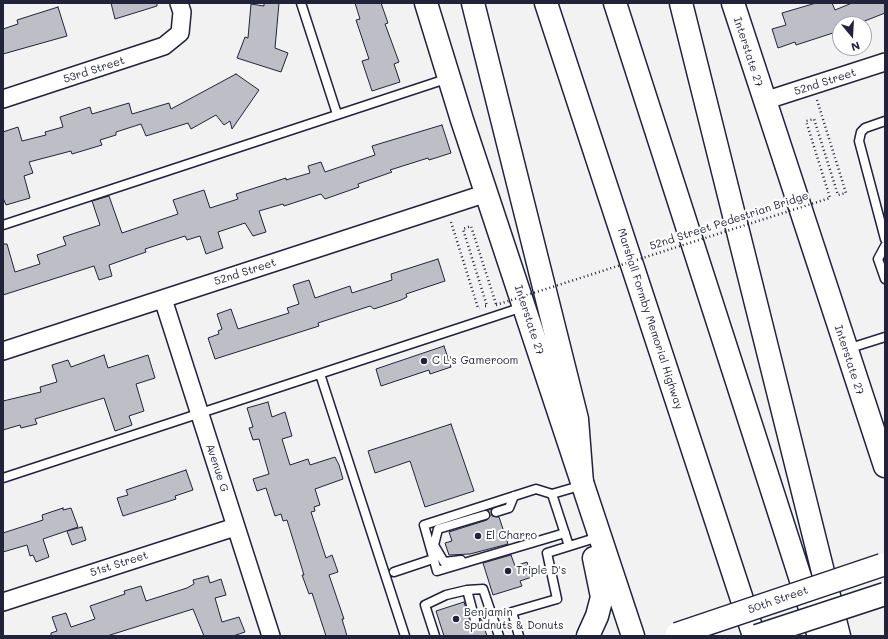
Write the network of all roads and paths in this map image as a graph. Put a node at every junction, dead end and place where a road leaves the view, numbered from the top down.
1 (179, 3) edge
2 (301, 3) edge
3 (426, 3) edge
4 (473, 3) edge
5 (546, 3) edge
6 (615, 3) edge
7 (681, 3) edge
8 (733, 3) edge
9 (885, 62) edge
10 (449, 77) junction
11 (812, 86) junction
12 (3, 99) edge
13 (764, 101) junction
14 (337, 114) junction
15 (885, 122) edge
16 (487, 193) junction
17 (446, 206) junction
18 (3, 225) edge
19 (885, 239) edge
20 (885, 246) edge
21 (885, 279) edge
22 (163, 299) junction
23 (524, 306) junction
24 (885, 337) edge
25 (846, 350) junction
26 (3, 351) edge
27 (320, 374) junction
28 (200, 414) junction
29 (882, 448) edge
30 (3, 478) edge
31 (584, 491) junction
32 (552, 494) junction
33 (514, 496) junction
34 (496, 512) dead end
35 (485, 515) dead end
36 (236, 527) junction
37 (565, 533) junction
38 (592, 539) junction
39 (569, 546) junction
40 (485, 558) junction
41 (433, 559) junction
42 (884, 565) edge
43 (394, 572) dead end
44 (467, 590) junction
45 (885, 594) edge
46 (3, 602) edge
47 (475, 620) dead end
48 (674, 635) edge
49 (271, 636) edge
50 (405, 636) edge
51 (435, 636) edge
52 (499, 636) edge
53 (519, 636) edge
54 (588, 636) edge
55 (633, 636) edge
56 (754, 636) edge
57 (757, 636) edge
58 (819, 636) edge
59 (839, 636) edge

1 - 12 street, 53rd Street
2 - 14 lane
3 - 10 main road, Interstate 27
4 - 31 main road
5 - 56 main road, Marshall Formby Memorial Highway
6 - 58 main road
7 - 59 main road
8 - 13 main road, Interstate 27
9 - 11 street, 52nd Street
10 - 14 lane
10 - 16 main road, Interstate 27
11 - 13 street, 52nd Street
11 - 17 path, 52nd Street Pedestrian Bridge, bridge
13 - 25 main road, Interstate 27
14 - 18 lane
15 - 19 lane
16 - 17 street, 52nd Street
16 - 23 main road, Interstate 27
17 - 22 street, 52nd Street
20 - 21 lane
22 - 26 street, 52nd Street
22 - 28 street, Avenue G
23 - 27 lane
23 - 31 main road, Interstate 27
24 - 25 lane
25 - 29 main road, Interstate 27
27 - 28 lane
27 - 50 lane
28 - 30 lane
28 - 36 street, Avenue G
31 - 32 lane
31 - 38 main road
31 - 55 main road, Interstate 27
32 - 33 lane
32 - 37 lane
33 - 34 lane
33 - 41 lane
35 - 40 lane
36 - 46 street, 51st Street
36 - 49 street, Avenue G
37 - 39 lane
37 - 40 lane
38 - 39 lane
38 - 54 main road
39 - 53 lane
40 - 41 lane
41 - 43 lane
42 - 48 main road, 50th Street, bridge
44 - 47 lane
44 - 51 lane
44 - 52 lane
45 - 57 main road, bridge

